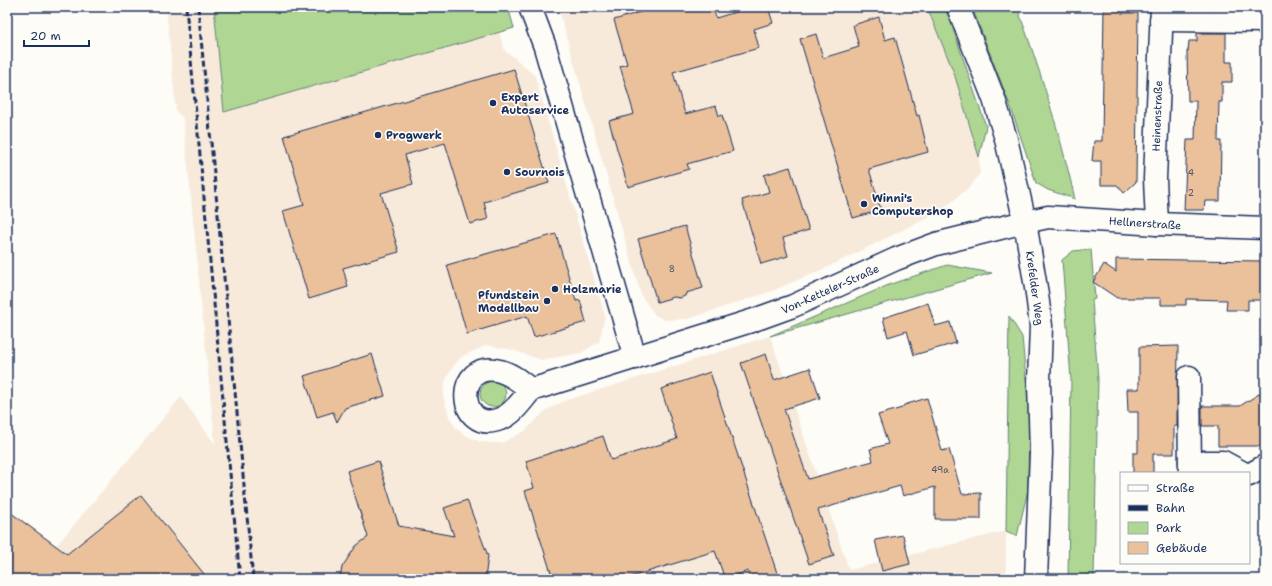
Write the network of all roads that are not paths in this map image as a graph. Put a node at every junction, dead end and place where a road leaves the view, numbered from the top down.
1 (530, 7) edge
2 (958, 7) edge
3 (1162, 13) edge
4 (1265, 21) edge
5 (1025, 222) junction
6 (1157, 224) junction
7 (1265, 228) edge
8 (636, 358) junction
9 (1189, 378) dead end
10 (531, 390) dead end
11 (1265, 466) edge
12 (1190, 468) edge
13 (1241, 472) edge
14 (1250, 474) edge
15 (1036, 579) edge

1 - 8 street
2 - 5 street, Krefelder Weg
3 - 4 street
3 - 6 street, Heinenstraße
5 - 6 street, Hellnerstraße
5 - 8 street, Von-Ketteler-Straße
5 - 15 street, Krefelder Weg
6 - 7 street, Hellnerstraße
8 - 10 street, Von-Ketteler-Straße
9 - 12 street
11 - 14 street
12 - 13 street

